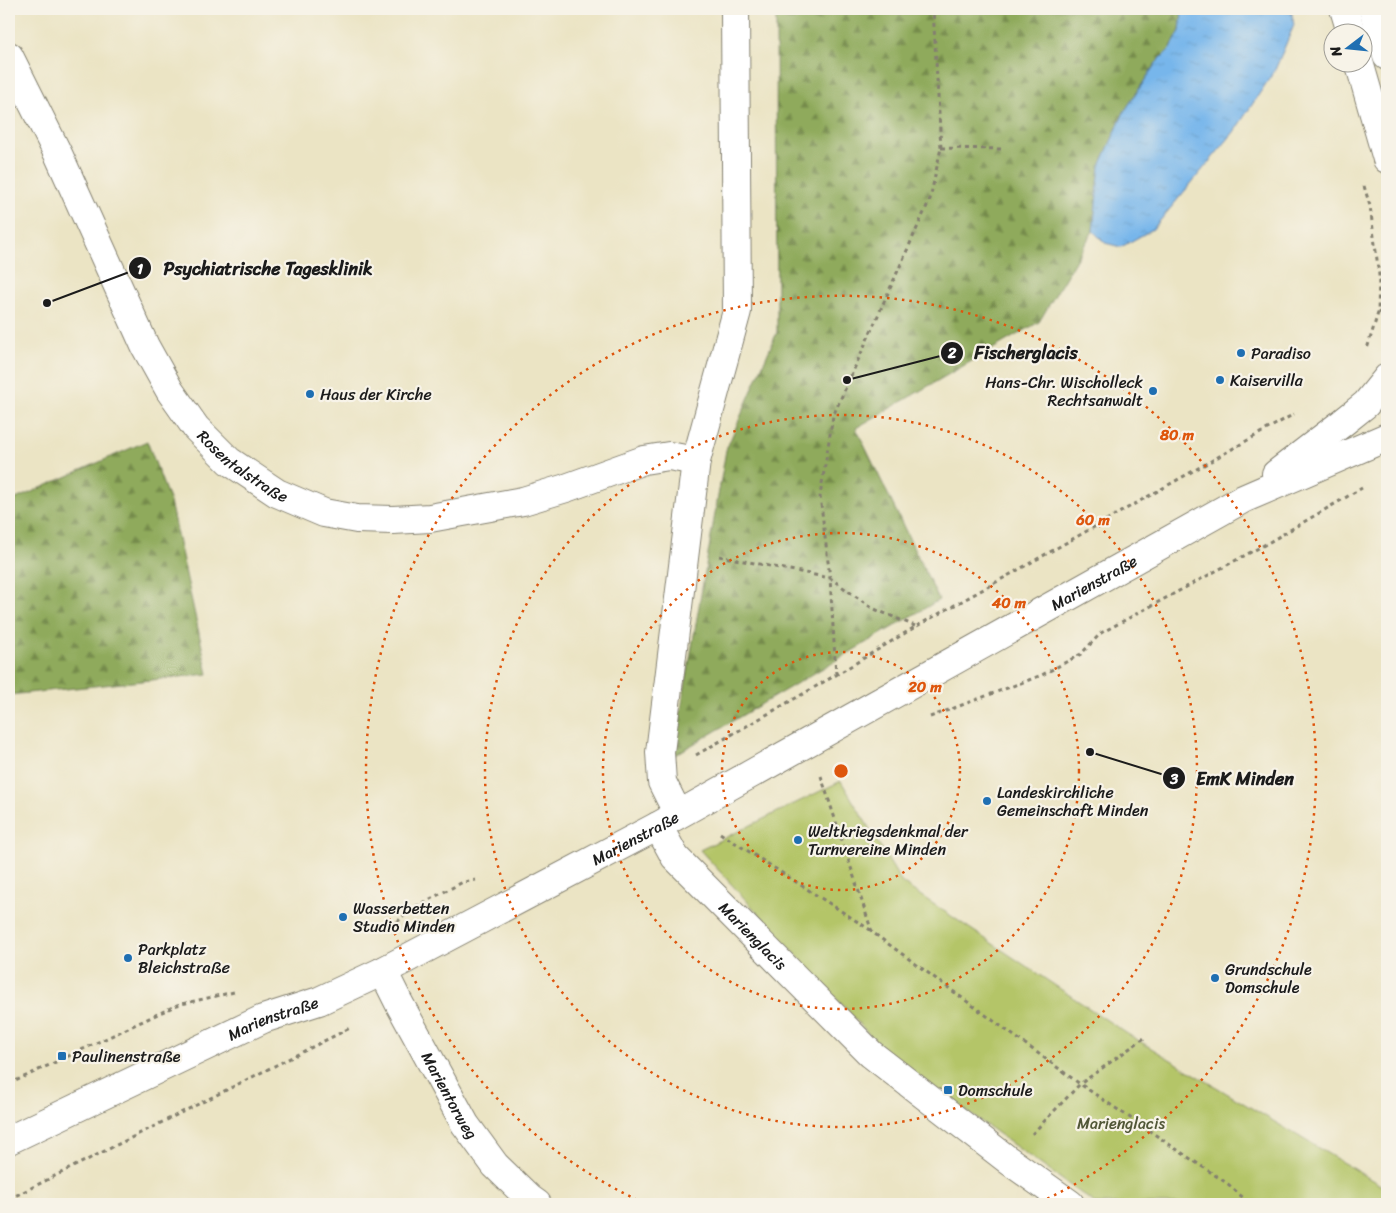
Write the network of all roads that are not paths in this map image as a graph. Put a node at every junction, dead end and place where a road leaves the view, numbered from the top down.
1 (735, 9) edge
2 (1344, 9) edge
3 (1373, 9) edge
4 (1347, 22) edge
5 (9, 56) edge
6 (1387, 56) edge
7 (1362, 72) edge
8 (1387, 159) edge
9 (1387, 378) edge
10 (1387, 437) edge
11 (696, 461) junction
12 (1243, 499) junction
13 (668, 820) junction
14 (383, 971) junction
15 (9, 1140) edge
16 (537, 1204) edge
17 (1070, 1204) edge

1 - 11 street
2 - 4 street
3 - 6 street
5 - 11 street, Rosentalstraße
7 - 8 street
9 - 12 street, Marienstraße
10 - 12 street, Marienstraße
11 - 13 street, Marienglacis
12 - 13 street, Marienstraße
13 - 14 street, Marienstraße
13 - 17 street, Marienglacis
14 - 15 street, Marienstraße
14 - 16 street, Marientorweg

